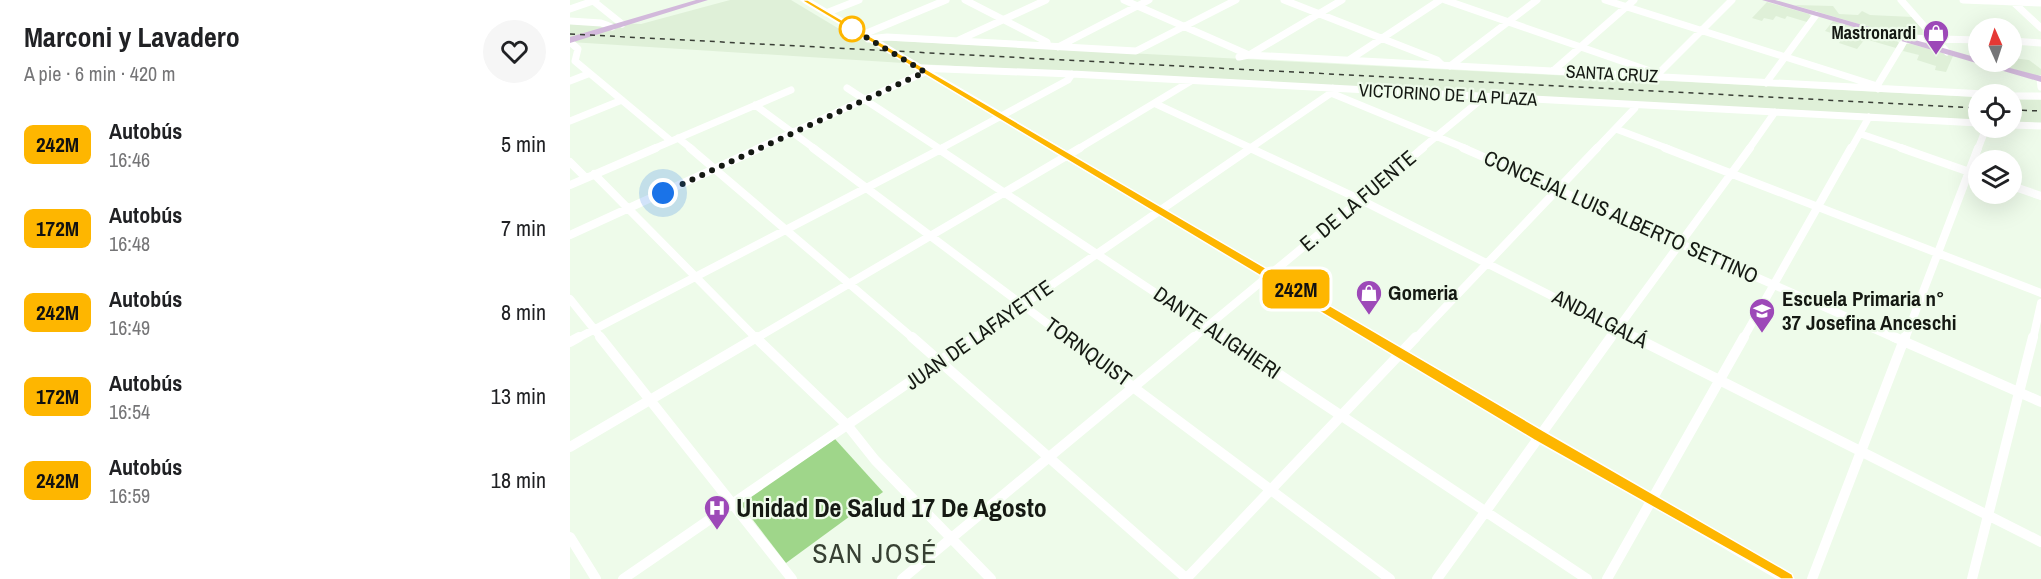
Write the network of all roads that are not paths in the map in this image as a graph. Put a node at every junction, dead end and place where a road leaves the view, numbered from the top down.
1 (594, 0) edge
2 (702, 0) edge
3 (805, 0) edge
4 (858, 0) edge
5 (946, 0) edge
6 (966, 0) edge
7 (1047, 0) edge
8 (1125, 0) edge
9 (1149, 0) edge
10 (1236, 0) edge
11 (1284, 0) edge
12 (1342, 0) edge
13 (1440, 0) edge
14 (1445, 0) edge
15 (1537, 0) edge
16 (1605, 0) edge
17 (1634, 0) edge
18 (1731, 0) edge
19 (1766, 0) edge
20 (1901, 0) edge
21 (1963, 0) edge
22 (2012, 1) edge
23 (2041, 3) edge
24 (1791, 4) edge
25 (1137, 6) junction
26 (1626, 7) junction
27 (570, 9) edge
28 (826, 13) junction
29 (1319, 14) junction
30 (1816, 15) junction
31 (1003, 20) junction
32 (570, 21) edge
33 (1507, 22) junction
34 (622, 24) junction
35 (612, 27) junction
36 (1185, 27) junction
37 (2041, 28) edge
38 (1701, 30) junction
39 (865, 37) junction
40 (1383, 38) junction
41 (1935, 38) junction
42 (1904, 40) junction
43 (1968, 40) edge
44 (570, 41) edge
45 (957, 41) junction
46 (2022, 42) edge
47 (2041, 43) edge
48 (1048, 46) junction
49 (1058, 47) junction
50 (1579, 47) junction
51 (1947, 52) junction
52 (1250, 55) junction
53 (1239, 57) dead end
54 (1785, 57) junction
55 (1968, 58) edge
56 (1349, 60) junction
57 (1442, 65) junction
58 (1450, 66) junction
59 (922, 70) junction
60 (1553, 71) junction
61 (2011, 72) edge
62 (1072, 74) junction
63 (588, 75) junction
64 (1658, 76) junction
65 (570, 81) edge
66 (1191, 81) junction
67 (2041, 82) edge
68 (1766, 83) junction
69 (1878, 87) junction
70 (847, 88) dead end
71 (791, 90) dead end
72 (1332, 91) junction
73 (1968, 93) edge
74 (2022, 96) edge
75 (2041, 96) edge
76 (1480, 97) junction
77 (622, 100) junction
78 (865, 100) junction
79 (1156, 104) junction
80 (755, 105) junction
81 (1634, 105) junction
82 (1775, 112) junction
83 (1002, 116) junction
84 (1869, 117) junction
85 (570, 121) edge
86 (1968, 122) edge
87 (2022, 125) edge
88 (2041, 126) edge
89 (1616, 129) junction
90 (794, 133) junction
91 (1861, 134) junction
92 (1436, 136) junction
93 (675, 139) junction
94 (1251, 148) junction
95 (941, 149) junction
96 (1067, 155) junction
97 (570, 162) edge
98 (716, 169) junction
99 (1968, 171) edge
100 (1731, 174) junction
101 (590, 176) junction
102 (570, 184) edge
103 (1968, 187) edge
104 (867, 188) junction
105 (1557, 189) junction
106 (2022, 189) edge
107 (1005, 192) junction
108 (2041, 196) edge
109 (1359, 199) junction
110 (1818, 208) junction
111 (628, 209) junction
112 (1161, 209) junction
113 (787, 229) junction
114 (570, 235) edge
115 (931, 235) junction
116 (1681, 245) junction
117 (1098, 254) junction
118 (1939, 254) junction
119 (1489, 263) junction
120 (1271, 274) junction
121 (696, 277) junction
122 (849, 284) junction
123 (1775, 286) junction
124 (2041, 293) edge
125 (570, 299) edge
126 (2041, 303) edge
127 (1023, 305) junction
128 (1208, 326) junction
129 (1619, 328) junction
130 (594, 329) junction
131 (756, 338) junction
132 (570, 342) edge
133 (1905, 342) junction
134 (1402, 353) junction
135 (941, 362) junction
136 (1721, 380) junction
137 (1134, 387) junction
138 (2021, 393) junction
139 (650, 400) junction
140 (2041, 402) edge
141 (1343, 416) junction
142 (848, 426) junction
143 (1539, 436) junction
144 (570, 447) edge
145 (1861, 452) junction
146 (1050, 456) junction
147 (1272, 490) junction
148 (1651, 501) junction
149 (732, 504) junction
150 (1485, 513) junction
151 (1989, 516) junction
152 (570, 537) edge
153 (951, 538) junction
154 (2041, 542) edge
155 (596, 579) edge
156 (622, 579) edge
157 (792, 579) edge
158 (902, 579) edge
159 (991, 579) edge
160 (1186, 579) edge
161 (1390, 579) edge
162 (1437, 579) edge
163 (1587, 579) edge
164 (1607, 579) edge
165 (1786, 579) edge
166 (1812, 579) edge
167 (1972, 579) edge

1 - 27 street
1 - 34 street
2 - 34 main road
3 - 28 street
4 - 28 street
5 - 39 street
6 - 31 street
7 - 31 street
8 - 25 street
9 - 25 street
10 - 36 street
11 - 29 street
12 - 29 street
13 - 40 street
14 - 33 street
15 - 33 street
16 - 26 street
17 - 26 street
18 - 38 street
19 - 24 main road
20 - 41 street
21 - 22 street
22 - 23 street
22 - 37 street
24 - 30 main road
25 - 36 street
25 - 49 street
26 - 38 street
26 - 50 street
28 - 39 street
29 - 40 street
29 - 52 street
30 - 42 main road
30 - 54 street
31 - 45 street
31 - 48 street
32 - 35 street
33 - 50 street
33 - 58 street
34 - 35 main road
35 - 44 main road
36 - 49 street
36 - 52 street
38 - 54 street
38 - 64 street
39 - 45 street
39 - 59 street
40 - 56 street
40 - 57 street
41 - 42 street
41 - 43 street
41 - 51 street
42 - 51 main road
42 - 69 street
44 - 63 street
45 - 48 street
46 - 47 street
48 - 49 street
50 - 60 street
50 - 64 street
51 - 55 main road
52 - 53 street, SANTA CRUZ
52 - 56 street, SANTA CRUZ
54 - 68 street
54 - 69 street
56 - 57 street, SANTA CRUZ
57 - 58 street, SANTA CRUZ
58 - 60 street, SANTA CRUZ
59 - 62 street, VICTORINO DE LA PLAZA
59 - 78 street
59 - 83 street
60 - 64 street, SANTA CRUZ
61 - 67 main road
62 - 66 street, VICTORINO DE LA PLAZA
62 - 83 street
63 - 65 street
63 - 77 street
64 - 68 street, SANTA CRUZ
66 - 72 street, VICTORINO DE LA PLAZA
66 - 79 street
68 - 69 street, SANTA CRUZ
69 - 73 street, SANTA CRUZ
70 - 78 street, DANTE ALIGHIERI
71 - 80 street
72 - 76 street, VICTORINO DE LA PLAZA
72 - 92 street, CONCEJAL LUIS ALBERTO SETTINO
72 - 94 street, JUAN DE LAFAYETTE
74 - 75 street
76 - 81 street, VICTORINO DE LA PLAZA
76 - 92 street, E. DE LA FUENTE
77 - 85 street
77 - 93 street
78 - 90 street
78 - 95 street, DANTE ALIGHIERI
79 - 94 street, ANDALGALÁ
79 - 96 street
80 - 90 street, TORNQUIST
80 - 93 street
81 - 82 street, VICTORINO DE LA PLAZA
81 - 89 street
82 - 84 street, VICTORINO DE LA PLAZA
82 - 100 street
83 - 95 street
83 - 96 street
84 - 86 street, VICTORINO DE LA PLAZA
84 - 91 street
87 - 88 street
89 - 100 street
89 - 105 street
90 - 98 street
90 - 104 street, TORNQUIST
91 - 99 street
91 - 110 street
92 - 105 street, CONCEJAL LUIS ALBERTO SETTINO
92 - 109 street, E. DE LA FUENTE
93 - 98 street
93 - 101 street
94 - 109 street, ANDALGALÁ
94 - 112 street, JUAN DE LAFAYETTE
95 - 104 street
95 - 107 street, DANTE ALIGHIERI
96 - 107 street
96 - 112 street
97 - 101 street
98 - 111 street
98 - 113 street
100 - 110 street
100 - 116 street
101 - 102 street
101 - 111 street
103 - 118 street
104 - 113 street
104 - 115 street, TORNQUIST
105 - 116 street, CONCEJAL LUIS ALBERTO SETTINO
105 - 119 street
106 - 108 street
107 - 115 street
107 - 117 street, DANTE ALIGHIERI
109 - 119 street, ANDALGALÁ
109 - 120 street, E. DE LA FUENTE
110 - 118 street
110 - 123 street
111 - 114 street
111 - 121 street
112 - 117 street, JUAN DE LAFAYETTE
112 - 120 street
113 - 121 street
113 - 122 street
115 - 122 street
115 - 127 street, TORNQUIST
116 - 123 street, CONCEJAL LUIS ALBERTO SETTINO
116 - 129 street
117 - 127 street, JUAN DE LAFAYETTE
117 - 128 street, DANTE ALIGHIERI
118 - 124 street
118 - 133 street
119 - 129 street, ANDALGALÁ
119 - 134 street
120 - 128 street, E. DE LA FUENTE
120 - 134 street
121 - 130 street
121 - 131 street
122 - 131 street
122 - 135 street
123 - 133 street, CONCEJAL LUIS ALBERTO SETTINO
123 - 136 street
125 - 130 street
126 - 138 street
127 - 135 street, JUAN DE LAFAYETTE
127 - 137 street, TORNQUIST
128 - 137 street, E. DE LA FUENTE
128 - 141 street, DANTE ALIGHIERI
129 - 136 street, ANDALGALÁ
129 - 143 street
130 - 132 street
130 - 139 street
131 - 139 street
131 - 142 street
133 - 138 street, CONCEJAL LUIS ALBERTO SETTINO
133 - 145 street
134 - 141 street
134 - 143 street
135 - 142 street, JUAN DE LAFAYETTE
135 - 146 street
136 - 145 street, ANDALGALÁ
136 - 148 street
137 - 146 street, E. DE LA FUENTE
137 - 147 street, TORNQUIST
138 - 140 street, CONCEJAL LUIS ALBERTO SETTINO
138 - 151 street
139 - 144 street
139 - 149 street
141 - 147 street
141 - 150 street, DANTE ALIGHIERI
142 - 149 street, JUAN DE LAFAYETTE
142 - 153 street
143 - 148 street
143 - 150 street
145 - 151 street, ANDALGALÁ
145 - 166 street
146 - 153 street, E. DE LA FUENTE
146 - 160 street
147 - 160 street
147 - 161 street, TORNQUIST
148 - 164 street
148 - 165 street
149 - 156 street, JUAN DE LAFAYETTE
149 - 157 street
150 - 162 street
150 - 163 street, DANTE ALIGHIERI
151 - 154 street, ANDALGALÁ
151 - 167 street
152 - 155 street
153 - 158 street, E. DE LA FUENTE
153 - 159 street

